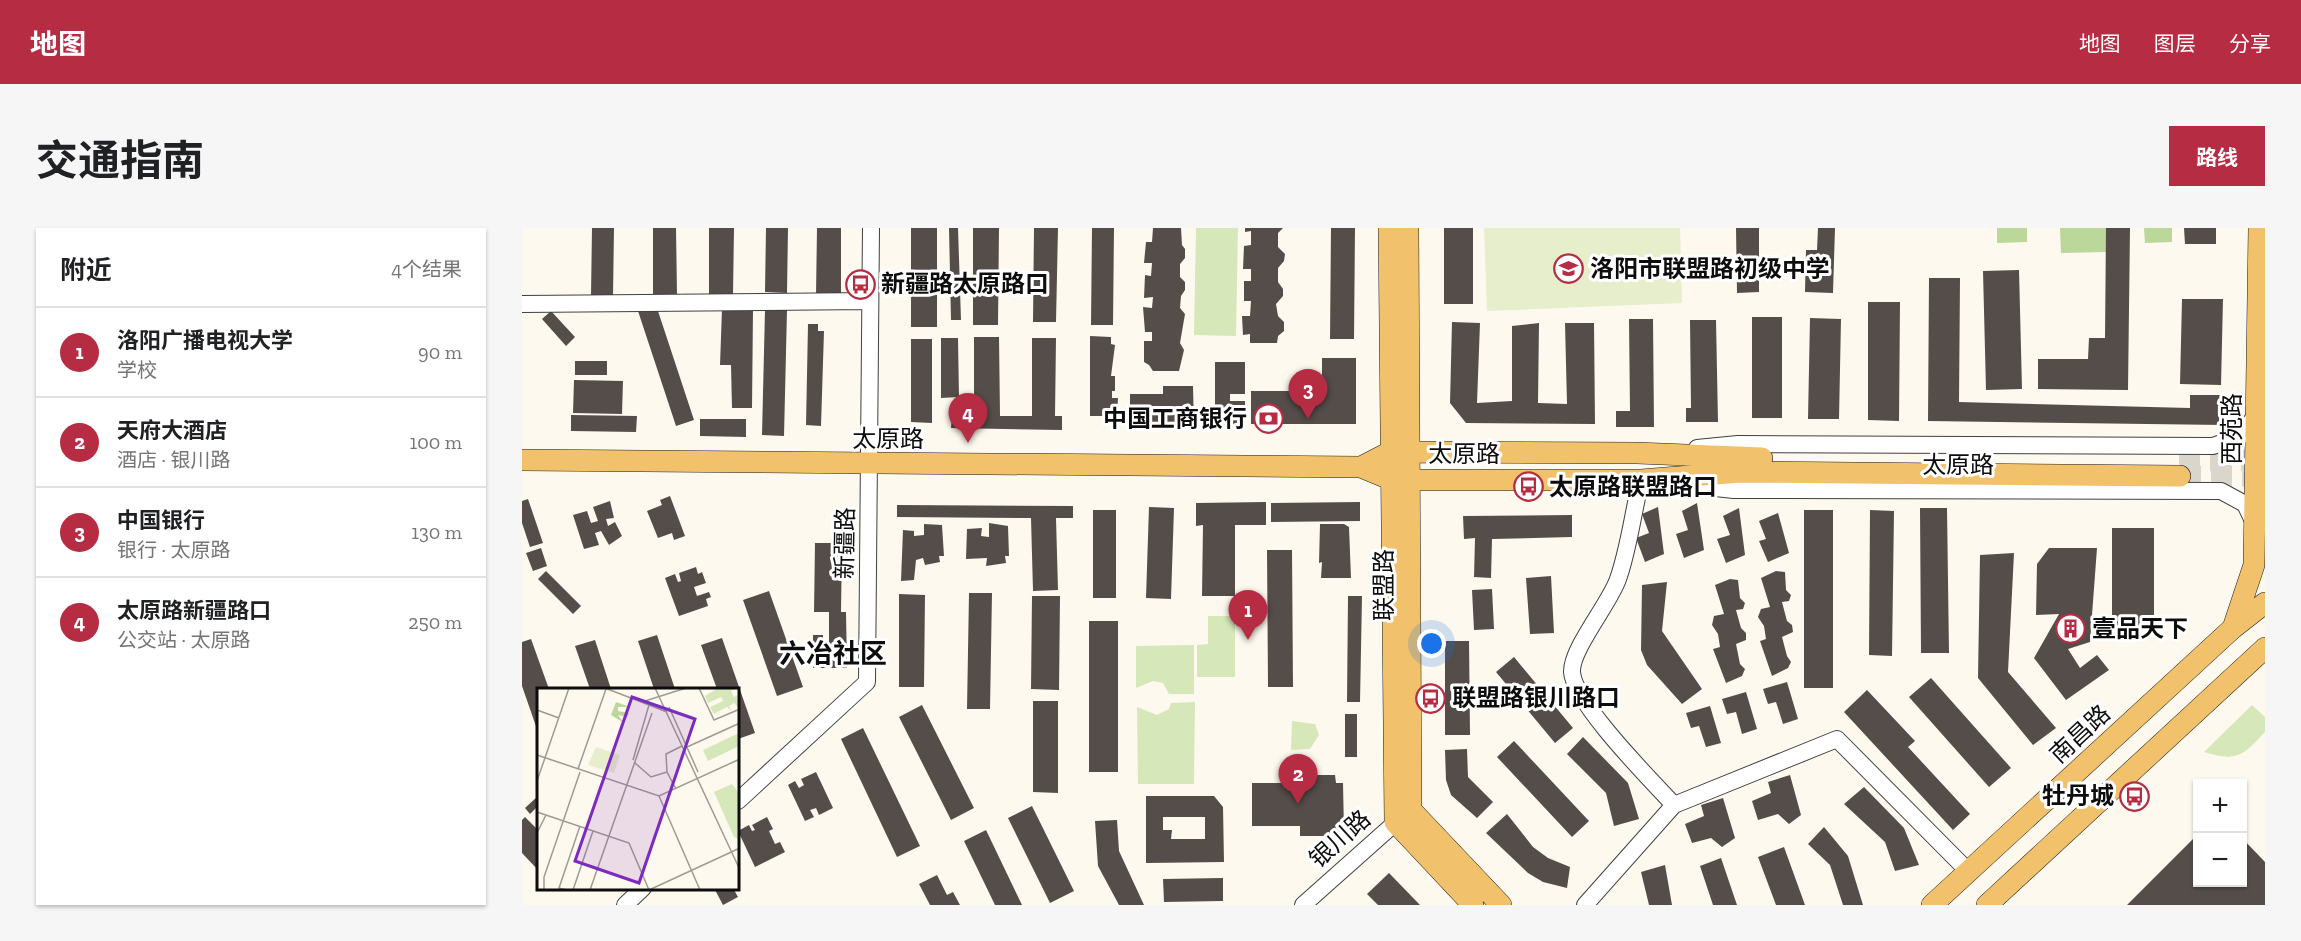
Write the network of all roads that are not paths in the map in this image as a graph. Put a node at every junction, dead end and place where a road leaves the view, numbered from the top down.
1 (871, 228) edge
2 (1389, 228) edge
3 (1408, 228) edge
4 (2259, 228) edge
5 (870, 301) junction
6 (522, 304) edge
7 (2257, 314) junction
8 (2265, 335) edge
9 (2258, 412) junction
10 (1400, 452) junction
11 (1637, 453) junction
12 (522, 460) edge
13 (870, 464) junction
14 (1361, 467) junction
15 (1400, 479) junction
16 (1641, 480) junction
17 (2256, 529) junction
18 (2265, 603) edge
19 (2227, 633) junction
20 (2259, 654) edge
21 (740, 799) edge
22 (1674, 806) junction
23 (1403, 816) junction
24 (1968, 871) junction
25 (641, 890) edge
26 (625, 905) edge
27 (1303, 905) edge
28 (1473, 905) edge
29 (1501, 905) edge
30 (1585, 905) edge
31 (1932, 905) edge
32 (1987, 905) edge

1 - 5 street, 新疆路
2 - 10 main road, 联盟路
3 - 10 main road, 联盟路
4 - 7 main road, 西苑路
5 - 6 street
5 - 13 street, 新疆路
7 - 8 main road
7 - 9 main road, 西苑路
9 - 11 street, 太原路
9 - 17 main road, 西苑路
10 - 11 main road, 太原路
10 - 14 main road, 太原路
10 - 15 main road, 联盟路
11 - 16 main road, 太原路
12 - 13 main road, 太原路
13 - 14 main road, 太原路
13 - 21 street, 新疆路
14 - 15 main road, 太原路
15 - 16 main road, 太原路
15 - 23 main road, 联盟路
16 - 17 street, 太原路
16 - 22 street
17 - 19 main road, 西苑路
18 - 19 main road, 南昌路
19 - 20 main road
19 - 24 main road, 南昌路
20 - 32 main road
22 - 24 street
22 - 30 street
23 - 27 street, 银川路
23 - 28 main road
23 - 29 main road
24 - 31 main road, 南昌路
25 - 26 street

